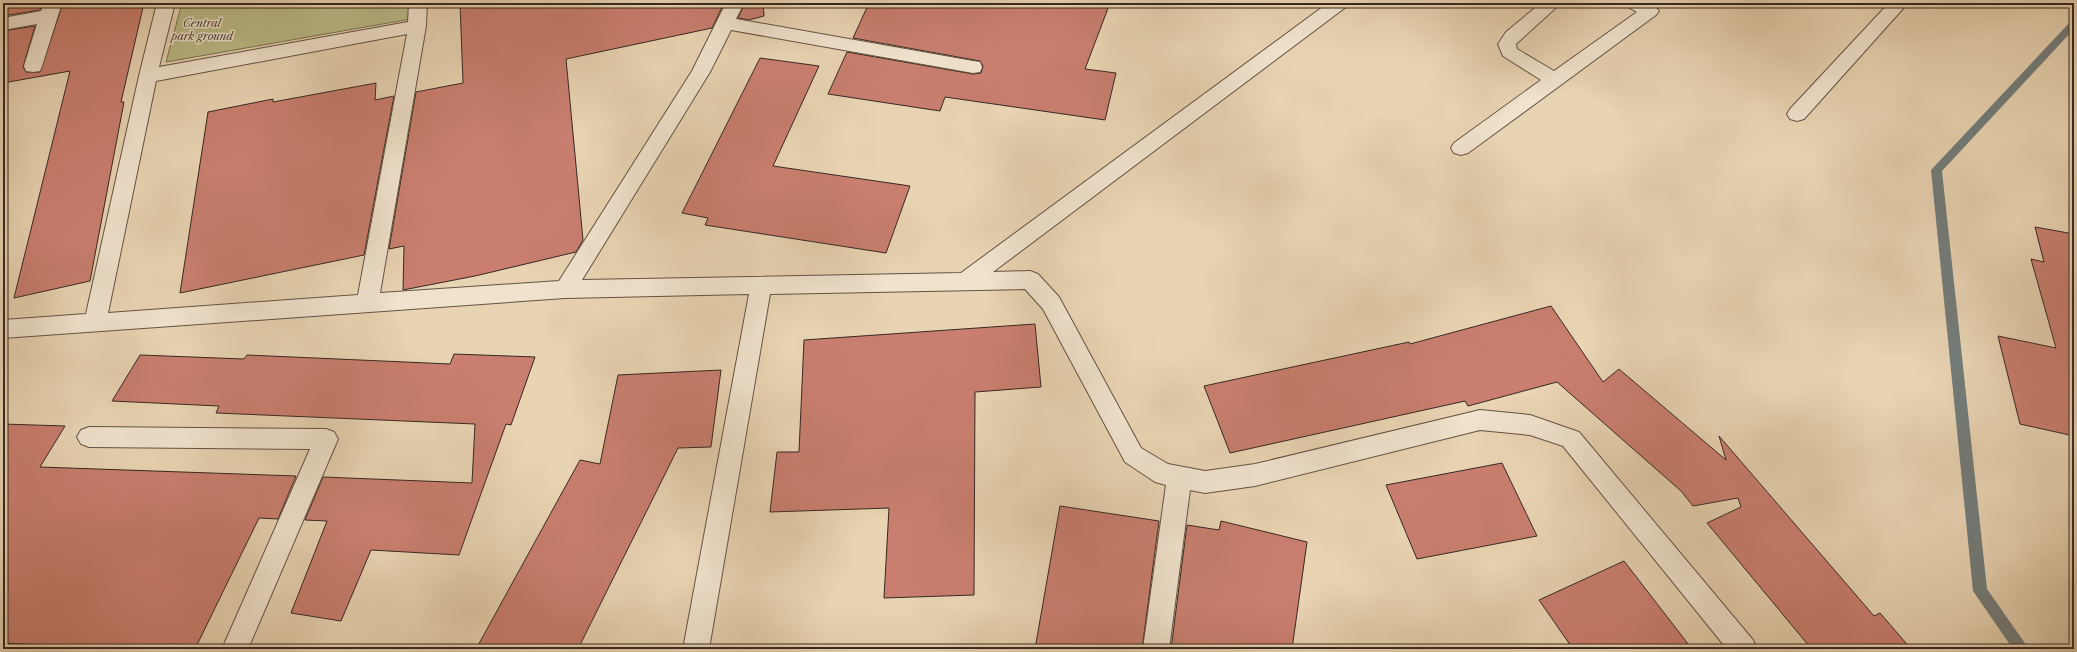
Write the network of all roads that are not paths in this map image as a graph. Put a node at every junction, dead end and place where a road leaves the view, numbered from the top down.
1 (166, 3) edge
2 (418, 3) edge
3 (735, 3) edge
4 (1340, 3) edge
5 (1552, 3) edge
6 (1899, 3) edge
7 (1648, 6) edge
8 (51, 10) edge
9 (726, 23) junction
10 (3, 24) edge
11 (417, 26) junction
12 (33, 66) dead end
13 (973, 67) dead end
14 (148, 76) junction
15 (1555, 80) junction
16 (1796, 114) dead end
17 (1461, 148) dead end
18 (966, 281) junction
19 (761, 285) junction
20 (565, 290) junction
21 (368, 303) junction
22 (95, 322) junction
23 (3, 329) edge
24 (89, 437) dead end
25 (1179, 478) junction
26 (235, 649) edge
27 (696, 649) edge
28 (1156, 649) edge
29 (1744, 649) edge

1 - 14 street
2 - 11 street
3 - 9 street
4 - 18 street
5 - 15 street
6 - 16 street
7 - 15 street
8 - 10 street
8 - 12 street
9 - 13 street
9 - 20 street
11 - 14 street
11 - 21 street
14 - 22 street
15 - 17 street
18 - 19 street
18 - 25 street
19 - 20 street
19 - 27 street
20 - 21 street
21 - 22 street
22 - 23 street
24 - 26 street
25 - 28 street
25 - 29 street

